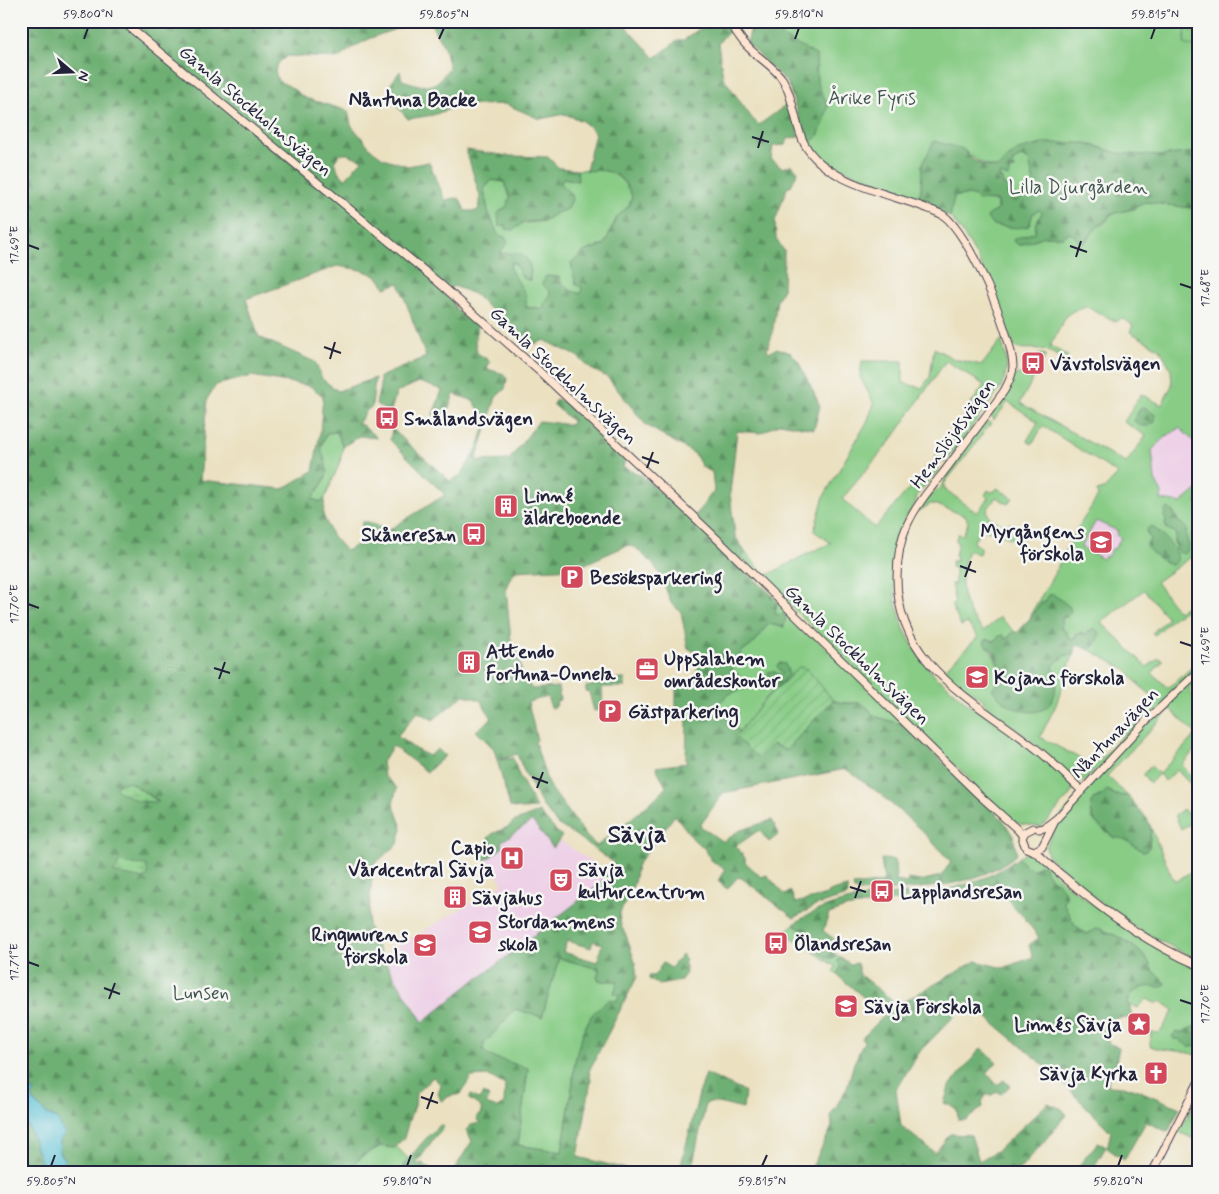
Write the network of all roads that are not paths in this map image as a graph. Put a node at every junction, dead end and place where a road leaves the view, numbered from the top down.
1 (122, 21) edge
2 (729, 21) edge
3 (1198, 672) edge
4 (1081, 790) junction
5 (1004, 818) junction
6 (1057, 818) junction
7 (1036, 828) junction
8 (1023, 836) junction
9 (1045, 842) junction
10 (1034, 851) junction
11 (1063, 877) junction
12 (1196, 964) edge
13 (1198, 1082) edge
14 (1152, 1173) edge

1 - 5 main road, Gamla Stockholmsvägen
2 - 4 main road, Hemslöjdsvägen
3 - 4 main road, Nåntunavägen
4 - 6 main road, Nåntunavägen
5 - 7 main road, Gamla Stockholmsvägen
5 - 8 main road, Gamla Stockholmsvägen
6 - 7 main road, Nåntunavägen
6 - 9 main road, Nåntunavägen
7 - 8 main road
7 - 9 main road
8 - 10 main road
9 - 10 main road
9 - 11 main road
10 - 11 main road
11 - 12 main road
13 - 14 main road

